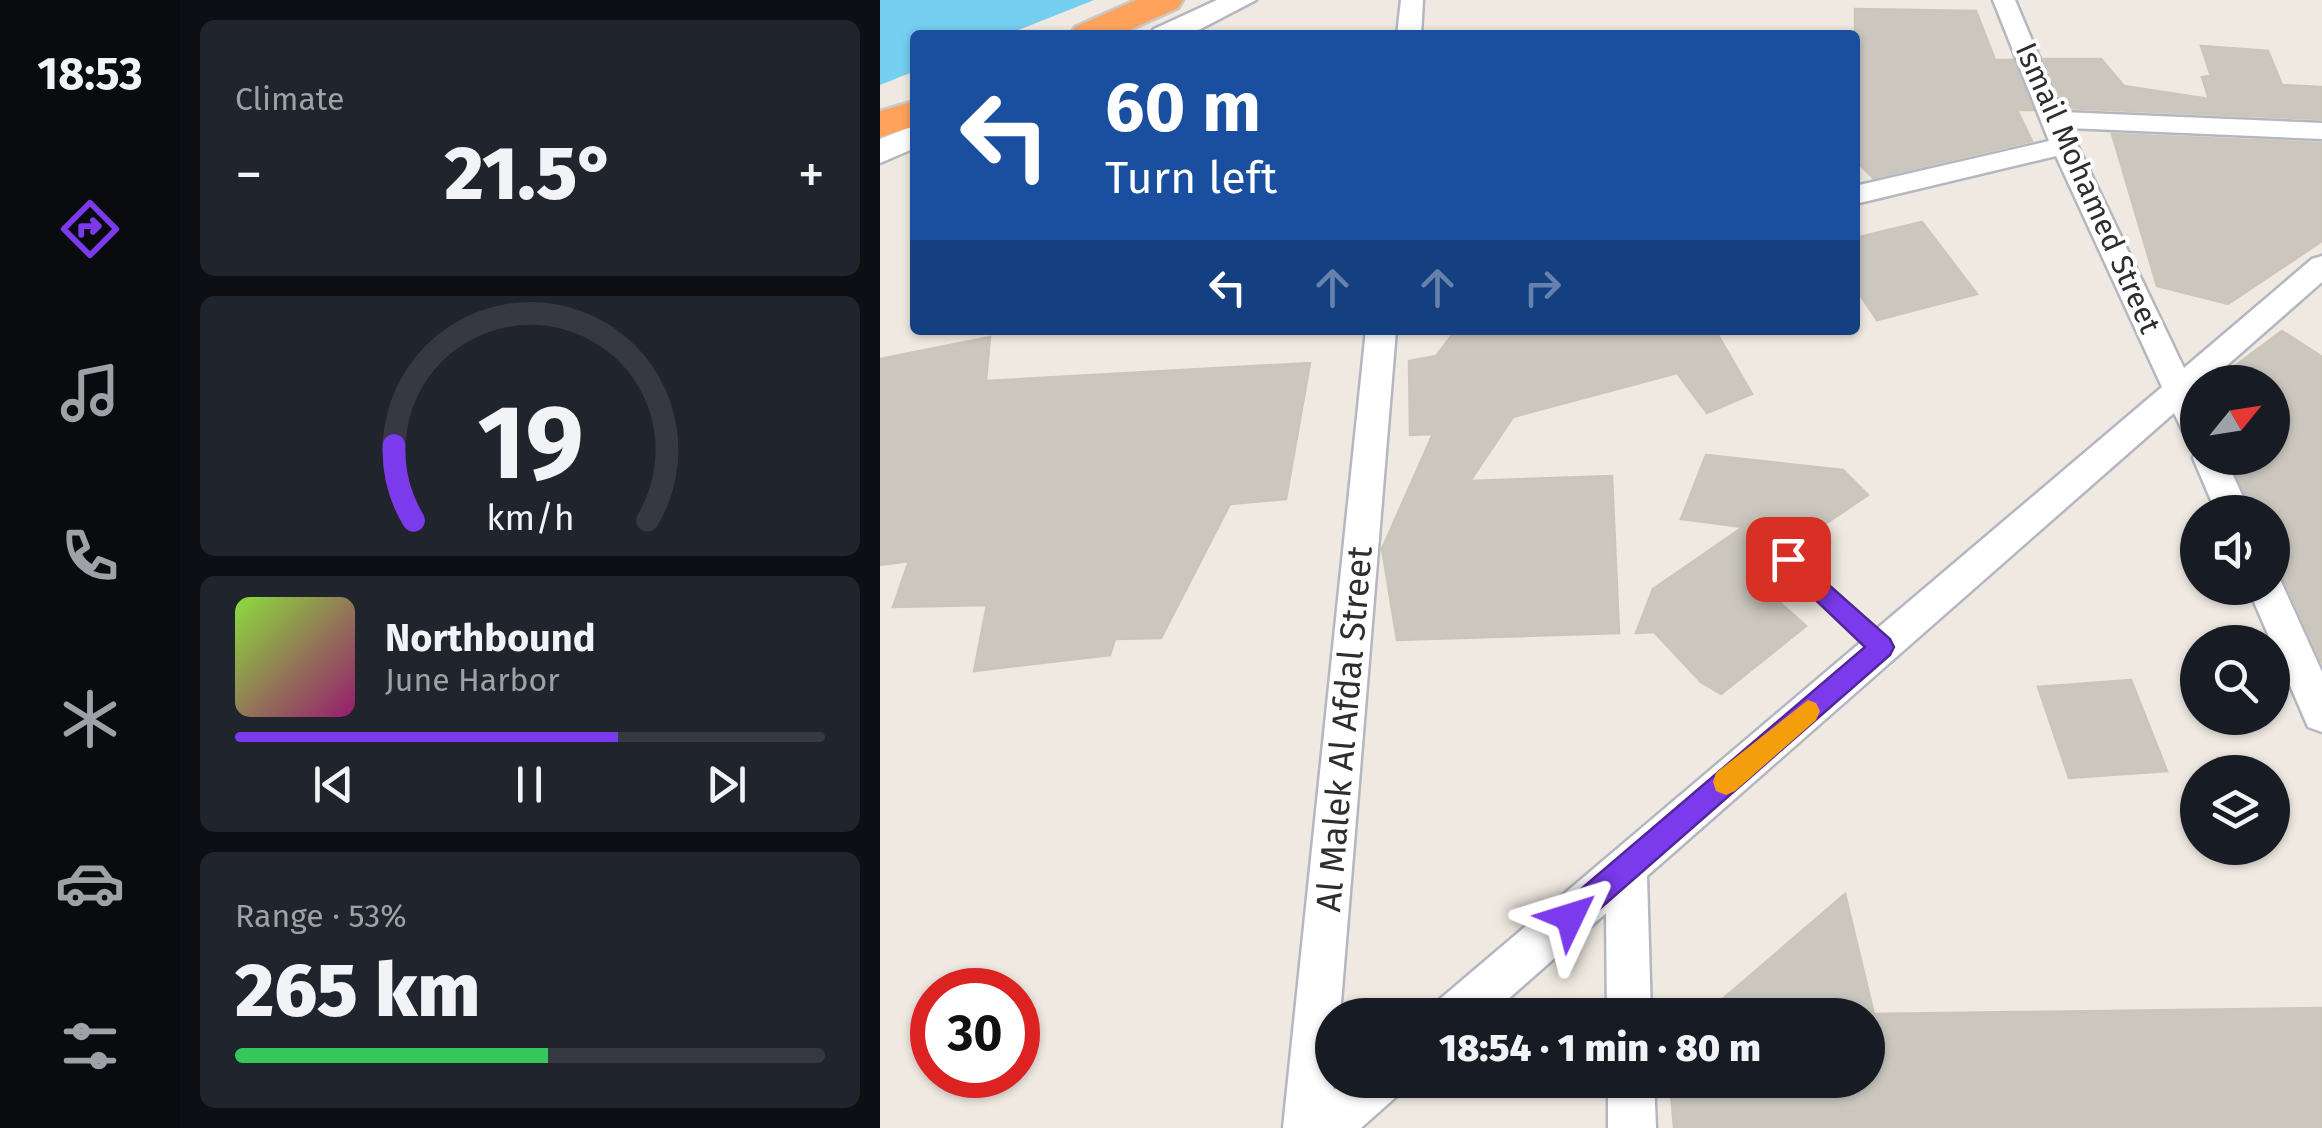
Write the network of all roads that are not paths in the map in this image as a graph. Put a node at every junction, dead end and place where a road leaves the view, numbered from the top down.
1 (1165, 0) edge
2 (1202, 0) edge
3 (1241, 0) edge
4 (1412, 0) edge
5 (2004, 0) edge
6 (1099, 30) edge
7 (1139, 30) edge
8 (1176, 30) edge
9 (1409, 30) edge
10 (910, 119) edge
11 (2054, 119) junction
12 (2322, 131) edge
13 (910, 138) edge
14 (2064, 146) junction
15 (887, 151) edge
16 (1860, 194) edge
17 (2322, 266) edge
18 (1382, 335) edge
19 (2179, 390) junction
20 (1788, 559) dead end
21 (2274, 605) edge
22 (1882, 647) junction
23 (2322, 714) edge
24 (1626, 868) junction
25 (1476, 998) edge
26 (1629, 998) edge
27 (1360, 1098) edge
28 (1631, 1098) edge
29 (1307, 1128) edge
30 (1325, 1128) edge
31 (1632, 1128) edge

1 - 6 highway
2 - 7 street
3 - 8 street
4 - 9 street
5 - 11 street, Ismail Mohamed Street
10 - 15 highway
11 - 12 street
11 - 14 street, Ismail Mohamed Street
13 - 15 street
14 - 16 street
14 - 19 street, Ismail Mohamed Street
17 - 19 street
18 - 29 street, Al Malek Al Afdal Street
19 - 22 street
20 - 22 lane
21 - 23 street
22 - 24 street
24 - 25 street
24 - 26 street
27 - 30 street
28 - 31 street

